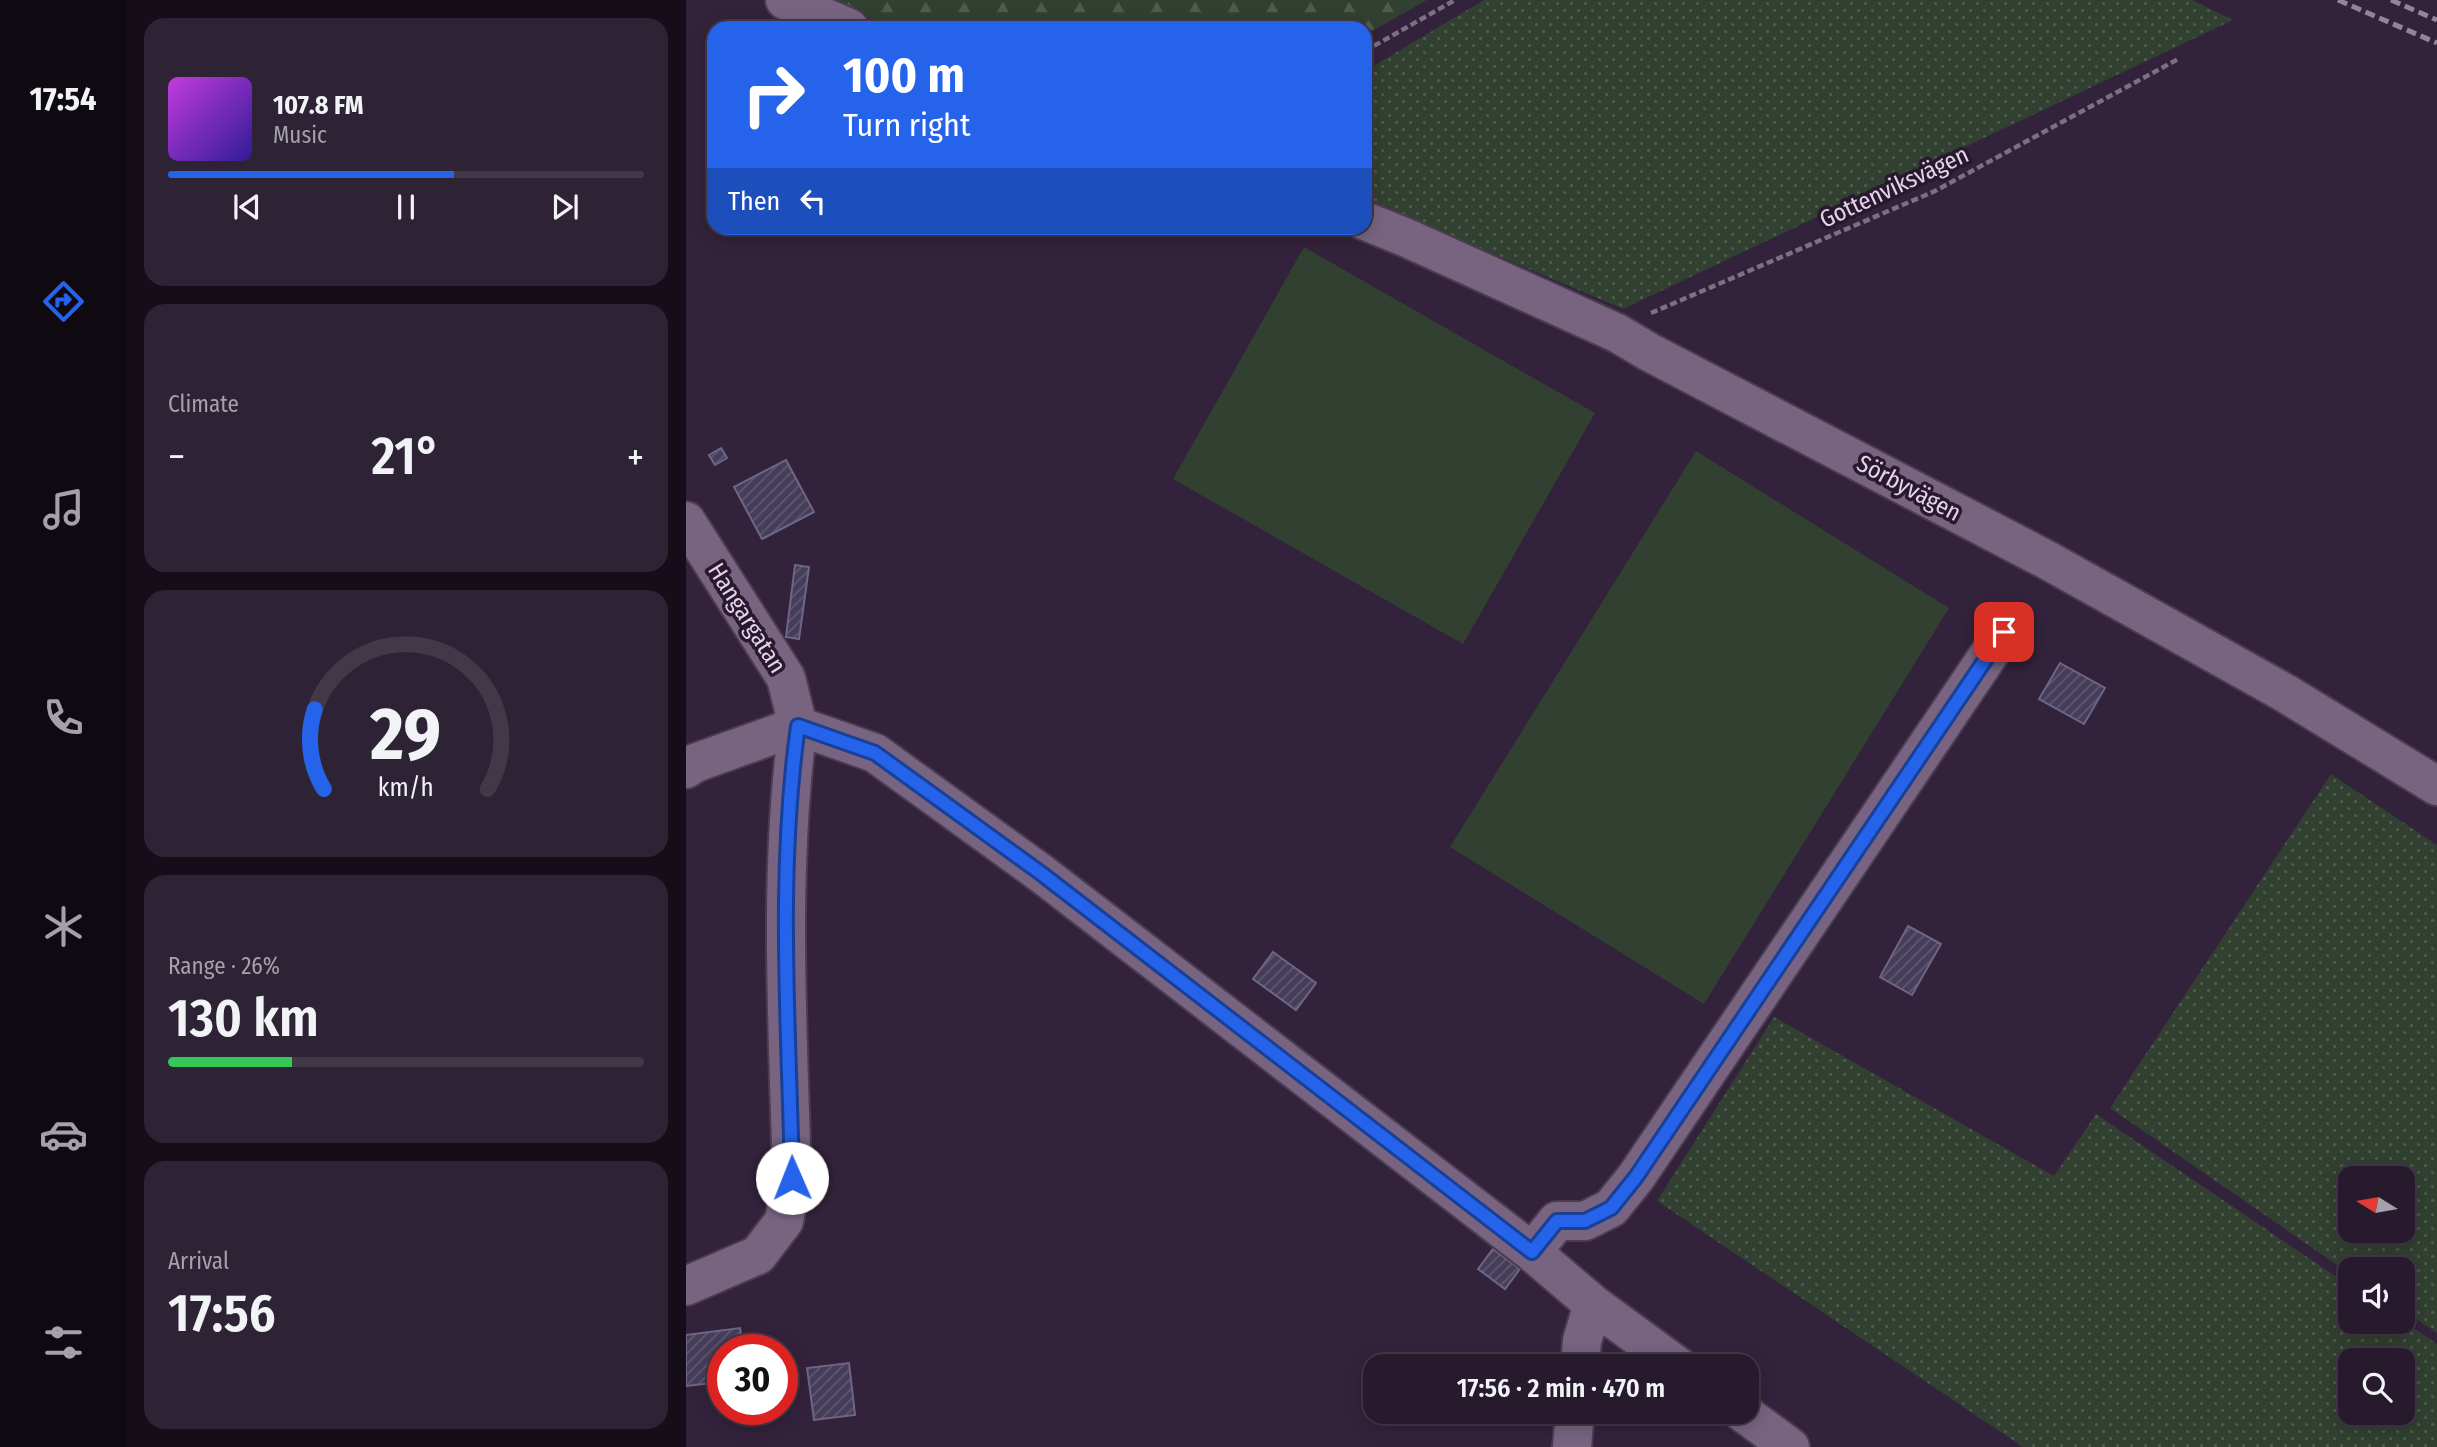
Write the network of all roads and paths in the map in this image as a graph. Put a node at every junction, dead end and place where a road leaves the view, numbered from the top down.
1 (785, 0) edge
2 (1455, 0) edge
3 (833, 21) edge
4 (1372, 47) edge
5 (2180, 58) dead end
6 (1372, 224) edge
7 (1617, 332) junction
8 (686, 521) edge
9 (2004, 632) dead end
10 (798, 726) junction
11 (686, 769) edge
12 (2437, 786) edge
13 (1532, 1252) junction
14 (686, 1286) edge
15 (1593, 1304) junction
16 (1581, 1354) edge
17 (1661, 1354) edge
18 (1574, 1424) edge
19 (1758, 1424) edge
20 (1572, 1447) edge
21 (1790, 1447) edge

1 - 3 street
2 - 4 path
5 - 7 path, Gottenviksvägen
6 - 7 street, Sörbyvägen
7 - 12 street, Sörbyvägen
8 - 10 street, Hangargatan
9 - 13 street
10 - 11 street
10 - 13 street
10 - 14 street
13 - 15 street
15 - 16 street
15 - 17 street
18 - 20 street
19 - 21 street

